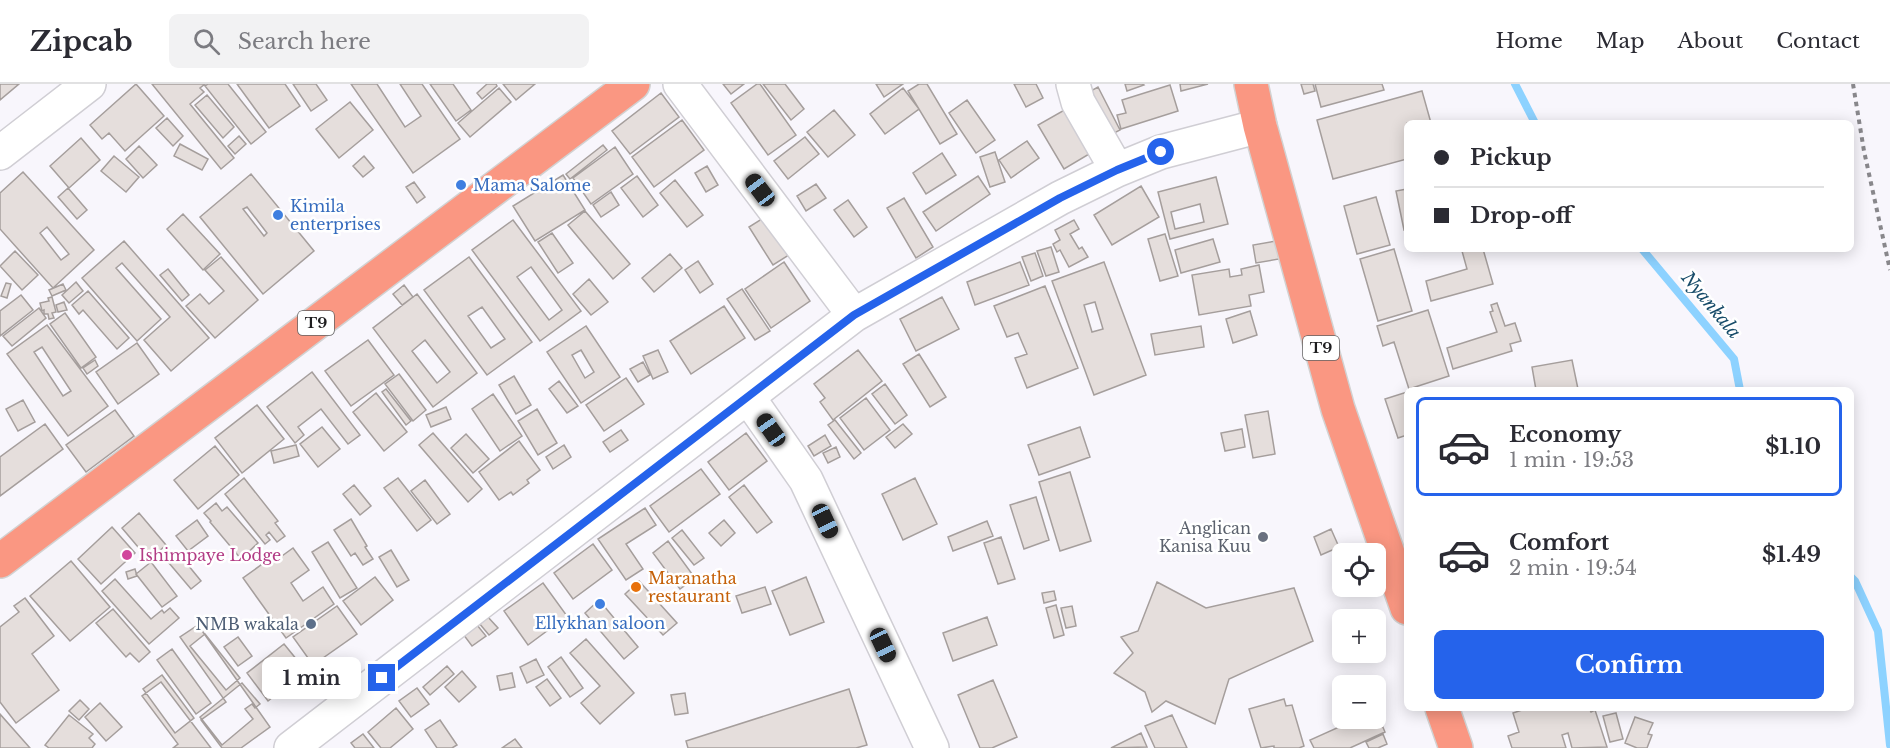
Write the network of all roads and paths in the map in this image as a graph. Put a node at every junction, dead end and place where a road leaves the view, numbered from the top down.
1 (89, 84) edge
2 (633, 84) edge
3 (680, 84) edge
4 (1073, 84) edge
5 (1251, 84) edge
6 (1853, 84) edge
7 (1260, 126) junction
8 (0, 153) edge
9 (1117, 170) junction
10 (1890, 270) edge
11 (854, 315) junction
12 (748, 396) junction
13 (0, 561) edge
14 (1404, 599) edge
15 (1443, 711) edge
16 (291, 748) edge
17 (932, 748) edge
18 (1456, 748) edge

1 - 8 street
2 - 13 highway, T9
3 - 11 street
4 - 9 street
5 - 7 highway, T9
6 - 10 path
7 - 9 street
7 - 14 highway, T9
9 - 11 street
11 - 12 street
12 - 16 street
12 - 17 street
15 - 18 highway

